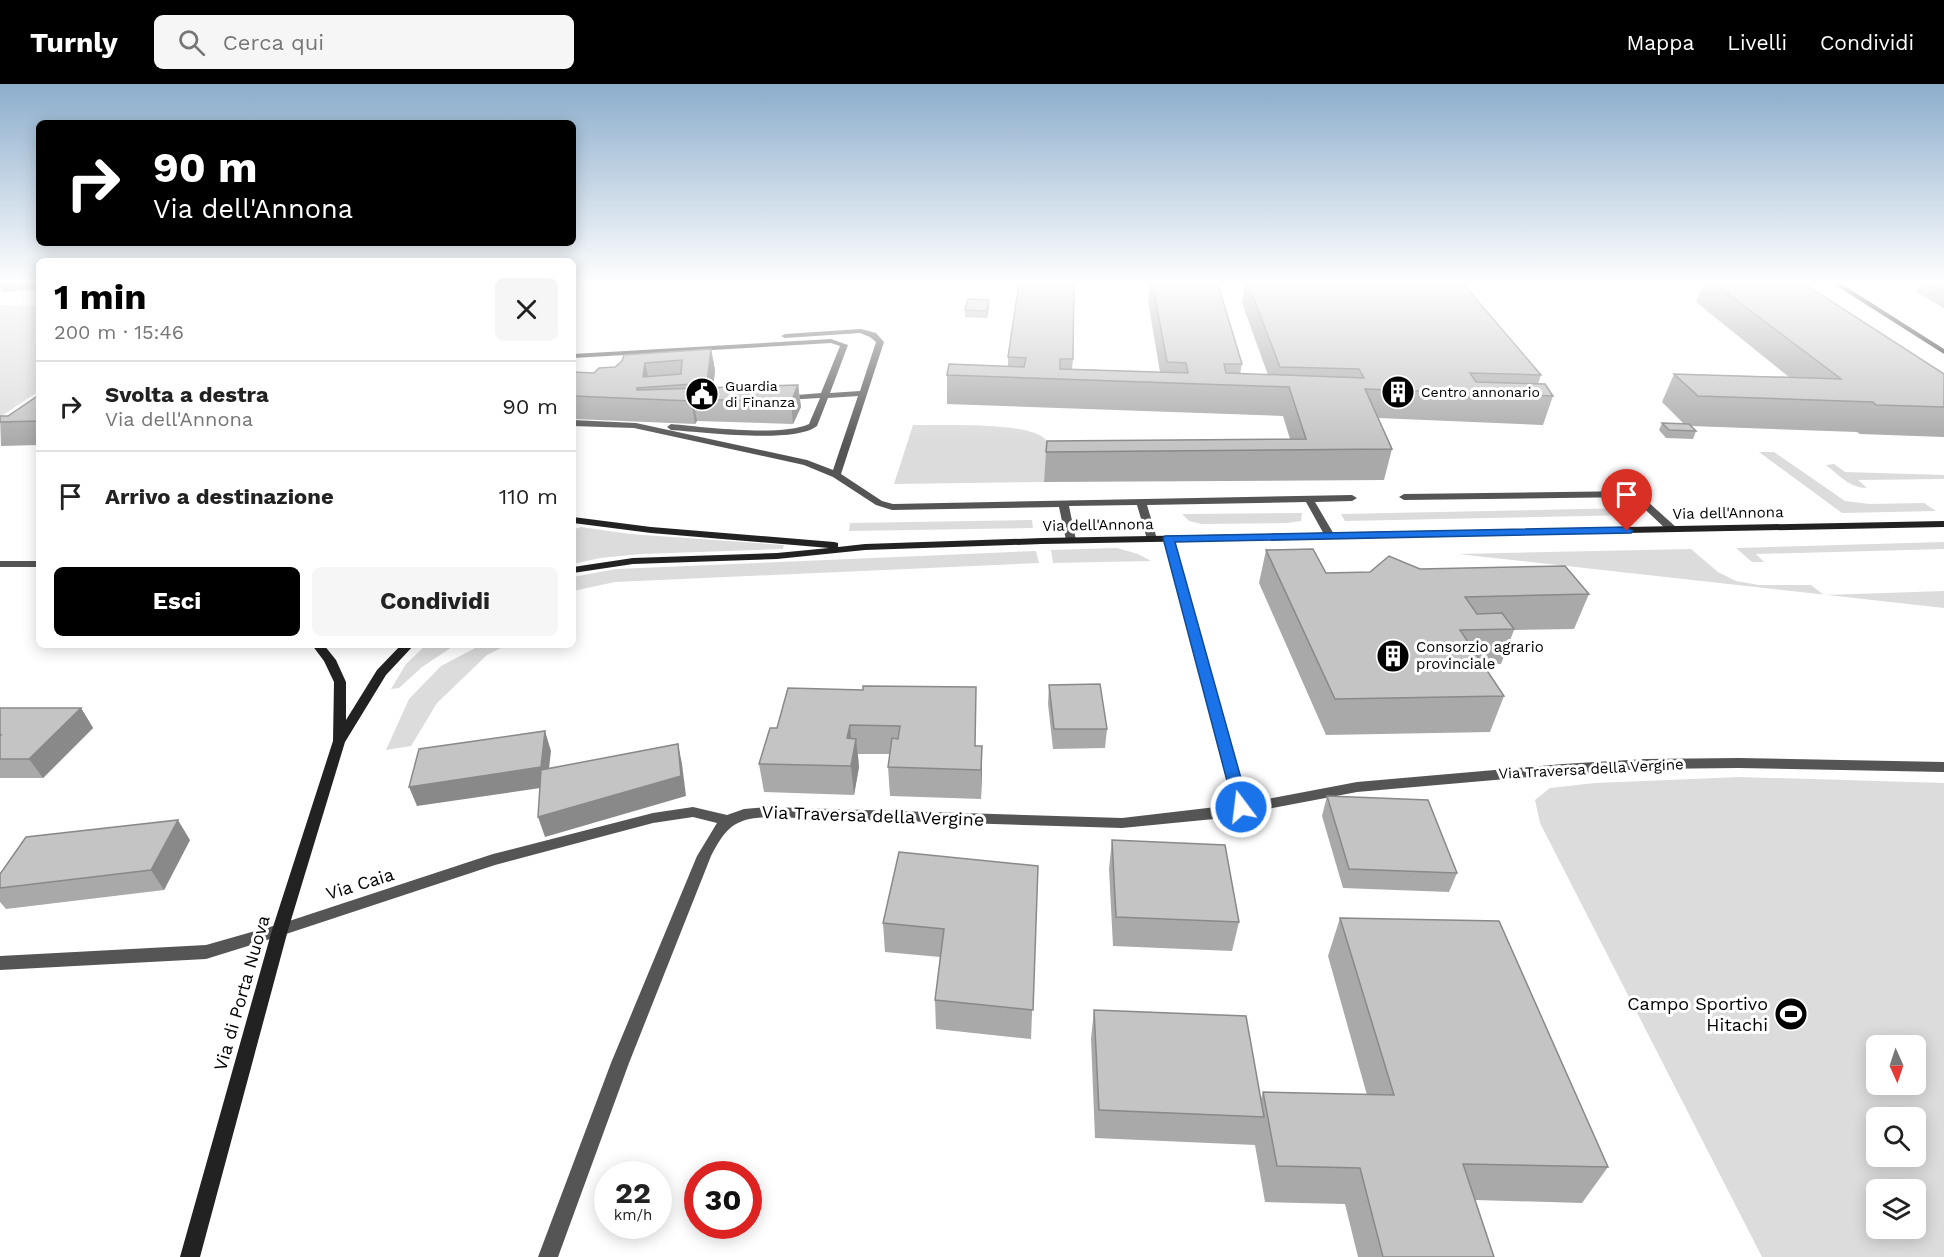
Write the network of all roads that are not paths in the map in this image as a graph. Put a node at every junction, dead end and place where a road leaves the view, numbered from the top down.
1 (797, 336) edge
2 (873, 336) edge
3 (1918, 336) edge
4 (606, 346) dead end
5 (1944, 352) edge
6 (576, 356) edge
7 (864, 393) junction
8 (825, 396) junction
9 (779, 399) edge
10 (576, 423) edge
11 (630, 425) junction
12 (836, 475) junction
13 (1404, 497) dead end
14 (1352, 498) dead end
15 (1309, 499) junction
16 (1141, 501) junction
17 (1064, 505) junction
18 (576, 520) edge
19 (1944, 524) edge
20 (1673, 530) junction
21 (1329, 536) junction
22 (1169, 538) junction
23 (1152, 539) junction
24 (1071, 540) junction
25 (865, 547) junction
26 (0, 564) edge
27 (36, 564) edge
28 (576, 570) edge
29 (320, 648) edge
30 (405, 648) edge
31 (339, 741) junction
32 (1944, 767) edge
33 (1241, 807) junction
34 (726, 820) junction
35 (280, 930) junction
36 (0, 963) edge
37 (190, 1257) edge
38 (548, 1257) edge

1 - 4 street
2 - 7 street
3 - 5 street
6 - 8 street
7 - 8 street
7 - 12 street
8 - 9 street
8 - 11 street
10 - 11 street
11 - 12 street
12 - 17 street
13 - 20 street
14 - 15 street
15 - 16 street
15 - 21 street
16 - 17 street
16 - 23 street
17 - 24 street
18 - 25 street, Via dell'Annona
19 - 20 street, Via dell'Annona
20 - 21 street, Via dell'Annona
21 - 22 street, Via dell'Annona
22 - 23 street, Via dell'Annona
22 - 33 street
23 - 24 street, Via dell'Annona
24 - 25 street, Via dell'Annona
25 - 28 street, Via dell'Annona
26 - 27 street
29 - 31 street, Via di Porta Nuova
30 - 31 street, Via di Porta Nuova
31 - 35 street, Via di Porta Nuova
32 - 33 street, Via Traversa della Vergine
33 - 34 street, Via Traversa della Vergine
34 - 35 street, Via Caia
34 - 38 street
35 - 36 street, Via Caia
35 - 37 street, Via di Porta Nuova

